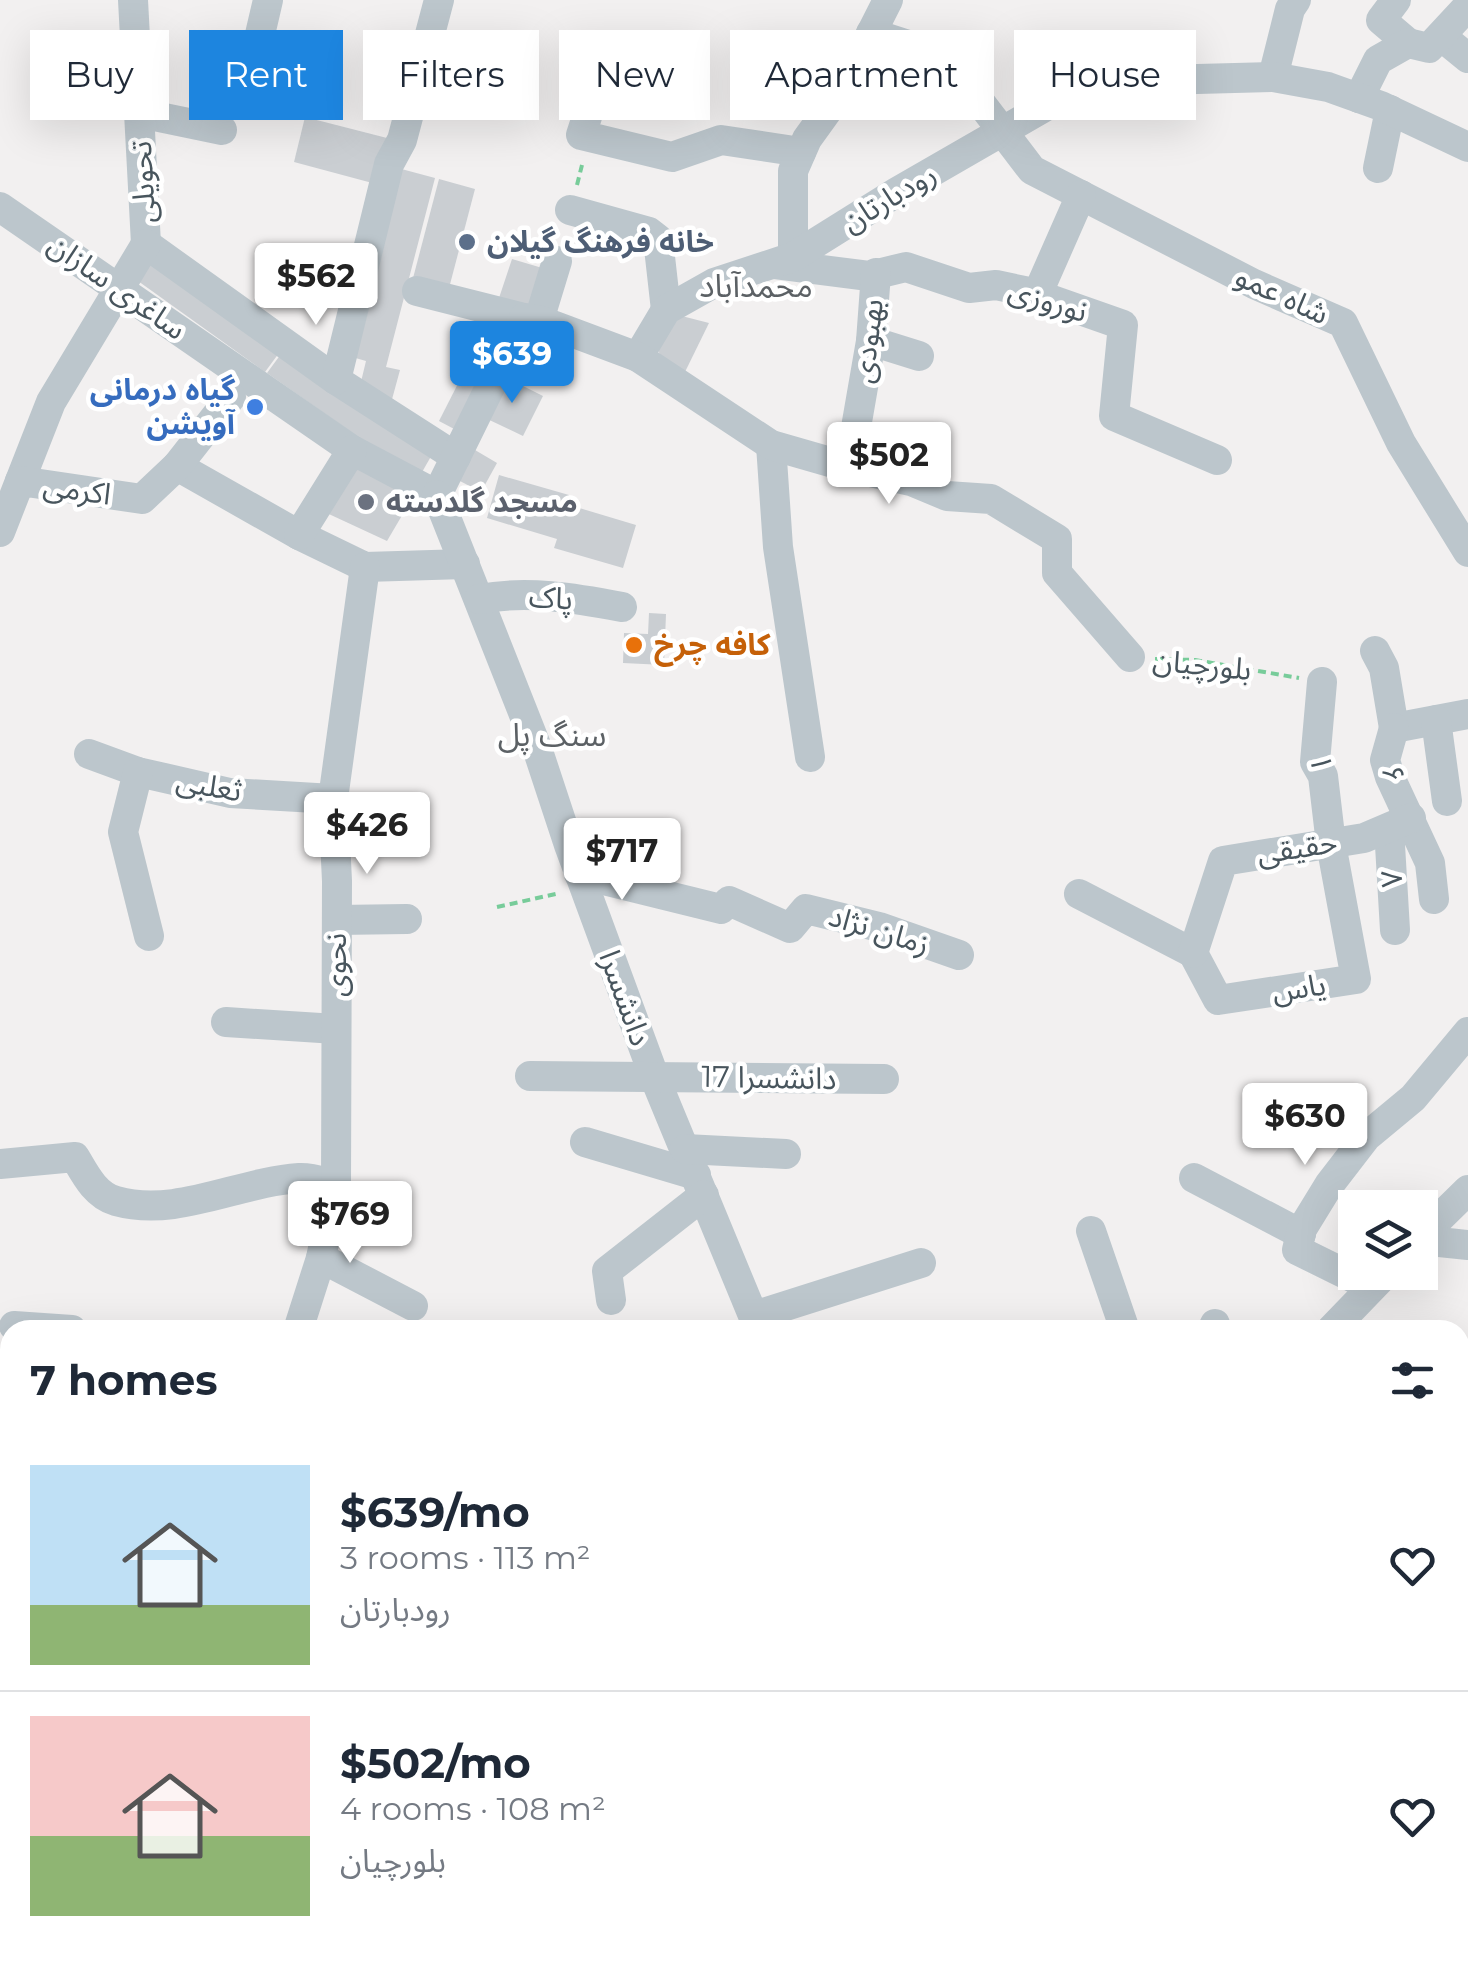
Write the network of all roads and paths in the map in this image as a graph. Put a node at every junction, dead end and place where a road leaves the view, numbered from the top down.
1 (133, 0) edge
2 (268, 0) edge
3 (439, 0) edge
4 (888, 0) edge
5 (1396, 0) edge
6 (1286, 3) edge
7 (1468, 6) edge
8 (135, 30) edge
9 (261, 30) edge
10 (873, 30) edge
11 (1440, 36) junction
12 (1408, 43) junction
13 (1468, 58) edge
14 (1273, 77) junction
15 (1359, 98) junction
16 (1390, 110) junction
17 (994, 119) edge
18 (140, 120) edge
19 (169, 120) edge
20 (585, 120) edge
21 (821, 120) edge
22 (222, 130) dead end
23 (1003, 130) junction
24 (1468, 147) edge
25 (802, 152) junction
26 (1378, 168) dead end
27 (1081, 196) junction
28 (0, 207) edge
29 (570, 210) dead end
30 (146, 244) junction
31 (557, 261) dead end
32 (784, 261) junction
33 (876, 273) junction
34 (120, 289) junction
35 (417, 291) dead end
36 (1037, 295) junction
37 (666, 310) junction
38 (532, 319) junction
39 (871, 341) junction
40 (918, 356) dead end
41 (638, 357) junction
42 (336, 380) junction
43 (231, 398) dead end
44 (771, 445) junction
45 (352, 450) junction
46 (456, 457) junction
47 (1217, 460) dead end
48 (177, 466) junction
49 (849, 468) junction
50 (11, 493) edge
51 (438, 495) junction
52 (0, 532) edge
53 (299, 535) junction
54 (1468, 552) edge
55 (464, 564) junction
56 (365, 568) junction
57 (479, 600) junction
58 (622, 607) dead end
59 (1375, 651) dead end
60 (1130, 658) joint
61 (1322, 682) joint
62 (1468, 714) edge
63 (1436, 720) junction
64 (1394, 728) junction
65 (88, 754) dead end
66 (810, 756) dead end
67 (138, 772) junction
68 (333, 799) junction
69 (1447, 801) dead end
70 (1400, 823) junction
71 (1331, 844) junction
72 (582, 881) junction
73 (1079, 894) dead end
74 (1434, 899) dead end
75 (497, 907) dead end
76 (408, 919) dead end
77 (336, 920) junction
78 (1395, 930) dead end
79 (148, 936) dead end
80 (1193, 953) junction
81 (959, 955) dead end
82 (226, 1022) dead end
83 (336, 1028) junction
84 (1468, 1032) edge
85 (530, 1076) dead end
86 (654, 1076) junction
87 (884, 1078) dead end
88 (585, 1142) dead end
89 (786, 1154) dead end
90 (0, 1164) edge
91 (695, 1173) junction
92 (1194, 1178) dead end
93 (336, 1184) junction
94 (1468, 1190) edge
95 (1438, 1221) edge
96 (1091, 1231) dead end
97 (1301, 1234) junction
98 (1438, 1241) edge
99 (1468, 1244) edge
100 (321, 1258) junction
101 (921, 1263) dead end
102 (1338, 1265) edge
103 (1369, 1290) edge
104 (612, 1300) dead end
105 (413, 1306) dead end
106 (301, 1320) edge
107 (756, 1320) edge
108 (765, 1320) edge
109 (1122, 1320) edge
110 (1341, 1320) edge

1 - 8 street, تحویلی
2 - 9 street
3 - 42 street
4 - 10 street
5 - 12 street
6 - 14 street
7 - 11 street
11 - 12 street
11 - 13 street
12 - 15 street
14 - 15 street, رودبارتان
14 - 23 street, رودبارتان
15 - 16 street, رودبارتان
16 - 24 street, رودبارتان
16 - 26 street
17 - 23 street, شاه عمو
18 - 30 street, تحویلی
19 - 22 street
20 - 25 street
21 - 25 street
23 - 27 street, شاه عمو
23 - 32 street, رودبارتان
25 - 32 street
27 - 36 street
27 - 54 street, شاه عمو
28 - 34 street, ساغری سازان
29 - 37 street
30 - 34 street
30 - 42 street
31 - 38 street
32 - 33 street, نوروزی
32 - 37 street, رودبارتان
33 - 36 street, نوروزی
33 - 39 street, بهبودی
34 - 45 street, ساغری سازان
34 - 50 street
35 - 38 street
36 - 47 street, نوروزی
37 - 41 street, رودبارتان
38 - 41 street
38 - 46 street
39 - 40 street
39 - 49 street, بهبودی
41 - 44 street, بلورچیان
42 - 46 street
43 - 48 street, اکرمی
44 - 49 street, بلورچیان
44 - 66 street
45 - 51 street, ساغری سازان
45 - 53 street
46 - 51 street
48 - 50 street, اکرمی
48 - 53 street
49 - 60 street, بلورچیان
50 - 52 street, اکرمی
51 - 55 street, دانشسرا
53 - 56 street
55 - 56 street
55 - 57 street, دانشسرا
56 - 68 street, نحوی
57 - 58 street, پاک
57 - 72 street, دانشسرا
59 - 64 street, ۶
60 - 61 path, بلورچیان
61 - 71 street, ۱
62 - 63 street
63 - 64 street
63 - 69 street
64 - 70 street, ۶
65 - 67 street, ثعلبی
67 - 68 street, ثعلبی
67 - 79 street
68 - 77 street, نحوی
70 - 71 street, حقیقی
70 - 74 street, ۶
70 - 78 street, ۷
71 - 80 street, حقیقی
71 - 80 street, یاس
72 - 75 path
72 - 81 street, زمان نژاد
72 - 86 street, دانشسرا
73 - 80 street
76 - 77 street
77 - 83 street, نحوی
82 - 83 street
83 - 93 street, نحوی
84 - 97 street
85 - 86 street, دانشسرا 17
86 - 87 street, دانشسرا 17
86 - 91 street, دانشسرا
88 - 91 street
89 - 91 street
90 - 93 street
91 - 104 street
91 - 107 street, دانشسرا
92 - 97 street
93 - 100 street, نحوی
94 - 95 street
96 - 109 street
97 - 102 street
98 - 99 street
100 - 105 street
100 - 106 street, نحوی
101 - 108 street
103 - 110 street

